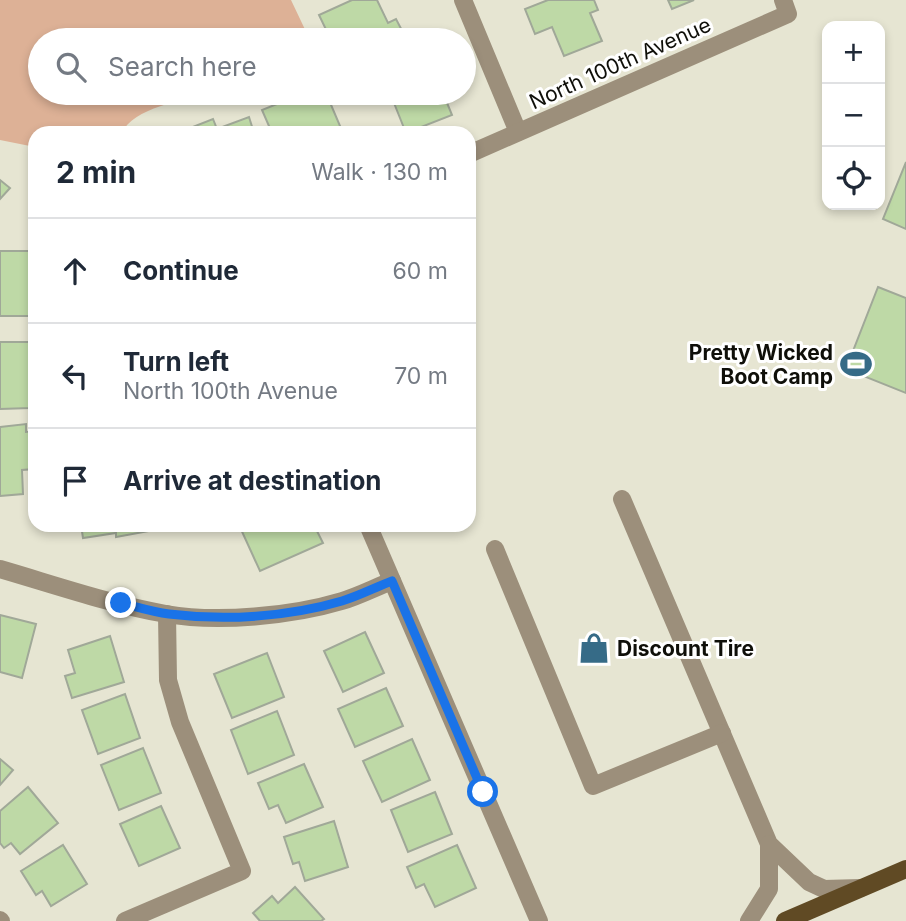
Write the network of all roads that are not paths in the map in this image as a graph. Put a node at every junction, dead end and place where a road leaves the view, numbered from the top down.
1 (463, 0) edge
2 (785, 7) edge
3 (475, 28) edge
4 (476, 31) edge
5 (518, 132) junction
6 (476, 151) edge
7 (622, 499) dead end
8 (371, 532) edge
9 (495, 549) dead end
10 (0, 569) edge
11 (392, 581) junction
12 (167, 614) junction
13 (722, 733) junction
14 (769, 844) junction
15 (906, 869) edge
16 (861, 888) junction
17 (125, 921) edge
18 (539, 921) edge
19 (749, 921) edge
20 (785, 921) edge

1 - 3 street
2 - 5 street, North 100th Avenue
4 - 5 street
5 - 6 street, North 100th Avenue
7 - 13 street
8 - 11 street
9 - 13 street
10 - 12 street
11 - 12 street
11 - 18 street
12 - 17 street
13 - 14 street
14 - 16 street
14 - 19 street
15 - 16 main road
16 - 20 main road

